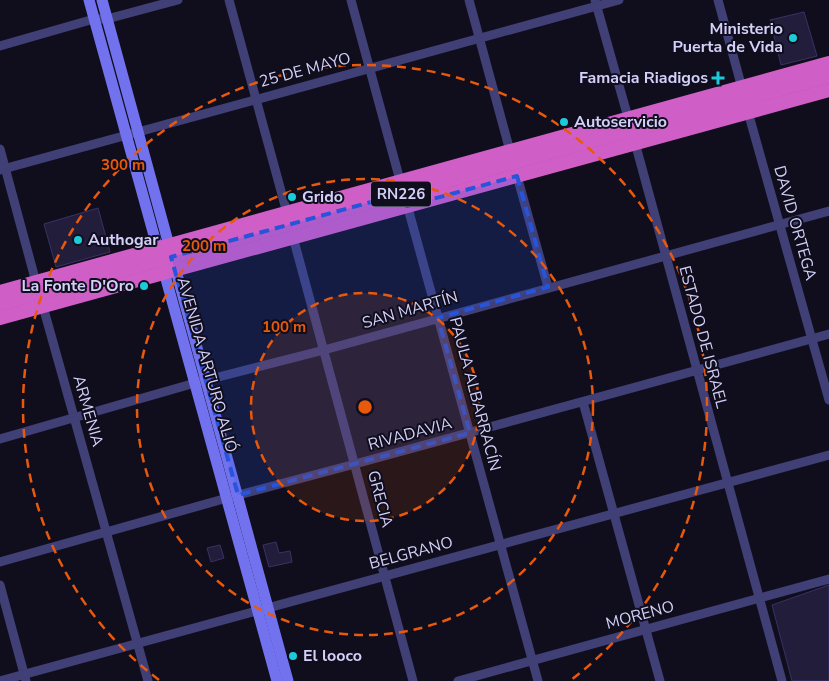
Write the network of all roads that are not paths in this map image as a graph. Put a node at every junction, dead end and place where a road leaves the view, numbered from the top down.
1 (89, 0) edge
2 (102, 0) edge
3 (178, 0) edge
4 (229, 0) edge
5 (350, 0) edge
6 (469, 0) edge
7 (619, 0) edge
8 (718, 0) edge
9 (596, 3) edge
10 (94, 19) junction
11 (107, 19) junction
12 (480, 38) junction
13 (0, 46) edge
14 (829, 63) edge
15 (369, 68) junction
16 (829, 76) edge
17 (742, 88) junction
18 (829, 90) edge
19 (257, 99) junction
20 (748, 112) junction
21 (631, 131) junction
22 (132, 133) junction
23 (0, 149) edge
24 (510, 151) junction
25 (3, 169) edge
26 (517, 176) junction
27 (404, 193) junction
28 (829, 211) edge
29 (287, 213) junction
30 (780, 224) junction
31 (293, 237) junction
32 (665, 255) junction
33 (166, 259) junction
34 (548, 287) junction
35 (0, 292) edge
36 (39, 294) junction
37 (0, 304) edge
38 (0, 318) edge
39 (438, 318) junction
40 (829, 334) edge
41 (812, 338) junction
42 (324, 350) junction
43 (697, 370) junction
44 (200, 381) junction
45 (829, 400) edge
46 (583, 402) junction
47 (75, 418) junction
48 (470, 433) junction
49 (0, 439) edge
50 (829, 455) edge
51 (355, 464) junction
52 (728, 482) junction
53 (233, 496) junction
54 (614, 513) junction
55 (107, 533) junction
56 (500, 544) junction
57 (0, 562) edge
58 (385, 576) junction
59 (829, 579) edge
60 (0, 585) edge
61 (760, 598) junction
62 (263, 609) junction
63 (646, 629) junction
64 (137, 643) junction
65 (532, 660) junction
66 (25, 678) edge
67 (0, 681) edge
68 (148, 681) edge
69 (277, 681) edge
70 (288, 681) edge
71 (413, 681) edge
72 (458, 681) edge
73 (538, 681) edge
74 (660, 681) edge
75 (782, 681) edge

1 - 10 main road, AVENIDA ARTURO ALIÓ
2 - 11 main road, AVENIDA ARTURO ALIÓ
3 - 11 street
4 - 19 street
5 - 15 street, PAULA ALBARRACÍN
6 - 12 street
7 - 9 street, 25 DE MAYO
8 - 17 street
9 - 12 street, 25 DE MAYO
9 - 21 street, ESTADO DE ISRAEL
10 - 11 street
10 - 13 street
10 - 22 main road, AVENIDA ARTURO ALIÓ
11 - 22 main road, AVENIDA ARTURO ALIÓ
12 - 15 street, 25 DE MAYO
12 - 24 street
14 - 17 highway
15 - 19 street, 25 DE MAYO
15 - 27 street, PAULA ALBARRACÍN
16 - 21 highway, RN226
17 - 21 highway
18 - 20 highway
19 - 22 street, 25 DE MAYO
19 - 29 street
20 - 21 highway
20 - 30 street, DAVID ORTEGA
21 - 24 highway
21 - 26 highway
21 - 27 highway, RN226
21 - 32 street, ESTADO DE ISRAEL
22 - 25 street, 25 DE MAYO
22 - 33 main road, AVENIDA ARTURO ALIÓ
23 - 25 street, ARMENIA
24 - 27 highway
25 - 36 street, ARMENIA
26 - 27 highway
26 - 34 street
27 - 29 highway
27 - 31 highway
27 - 33 highway, RN226
27 - 39 street, PAULA ALBARRACÍN
28 - 30 street, SAN MARTÍN
29 - 33 highway
30 - 32 street, SAN MARTÍN
30 - 41 street, DAVID ORTEGA
31 - 33 highway
31 - 42 street, GRECIA
32 - 34 street, SAN MARTÍN
32 - 43 street, ESTADO DE ISRAEL
33 - 36 highway
33 - 36 highway
33 - 44 main road, AVENIDA ARTURO ALIÓ
34 - 39 street, SAN MARTÍN
35 - 36 highway
36 - 37 highway
36 - 38 highway
36 - 47 street, ARMENIA
39 - 42 street, SAN MARTÍN
39 - 48 street, PAULA ALBARRACÍN
40 - 41 street, RIVADAVIA
41 - 43 street, RIVADAVIA
41 - 45 street, DAVID ORTEGA
42 - 44 street, SAN MARTÍN
42 - 51 street, GRECIA
43 - 46 street, RIVADAVIA
43 - 52 street, ESTADO DE ISRAEL
44 - 47 street, SAN MARTÍN
44 - 53 main road, AVENIDA ARTURO ALIÓ
46 - 48 street, RIVADAVIA
46 - 54 street
47 - 49 street, SAN MARTÍN
47 - 55 street, ARMENIA
48 - 51 street, RIVADAVIA
48 - 56 street, PAULA ALBARRACÍN
50 - 52 street, BELGRANO
51 - 53 street, RIVADAVIA
51 - 58 street, GRECIA
52 - 54 street, BELGRANO
52 - 61 street, ESTADO DE ISRAEL
53 - 55 street, RIVADAVIA
53 - 62 main road, AVENIDA ARTURO ALIÓ
54 - 56 street, BELGRANO
54 - 63 street
55 - 57 street, RIVADAVIA
55 - 64 street, ARMENIA
56 - 58 street, BELGRANO
56 - 65 street, PAULA ALBARRACÍN
58 - 62 street, BELGRANO
58 - 71 street, GRECIA
59 - 61 street, MORENO
60 - 66 street
61 - 63 street, MORENO
61 - 75 street, ESTADO DE ISRAEL
62 - 64 street, BELGRANO
62 - 69 main road, AVENIDA ARTURO ALIÓ
62 - 70 main road, AVENIDA ARTURO ALIÓ
63 - 65 street, MORENO
63 - 74 street
64 - 66 street, BELGRANO
64 - 68 street, ARMENIA
65 - 72 street, MORENO
65 - 73 street, PAULA ALBARRACÍN
66 - 67 street, BELGRANO

